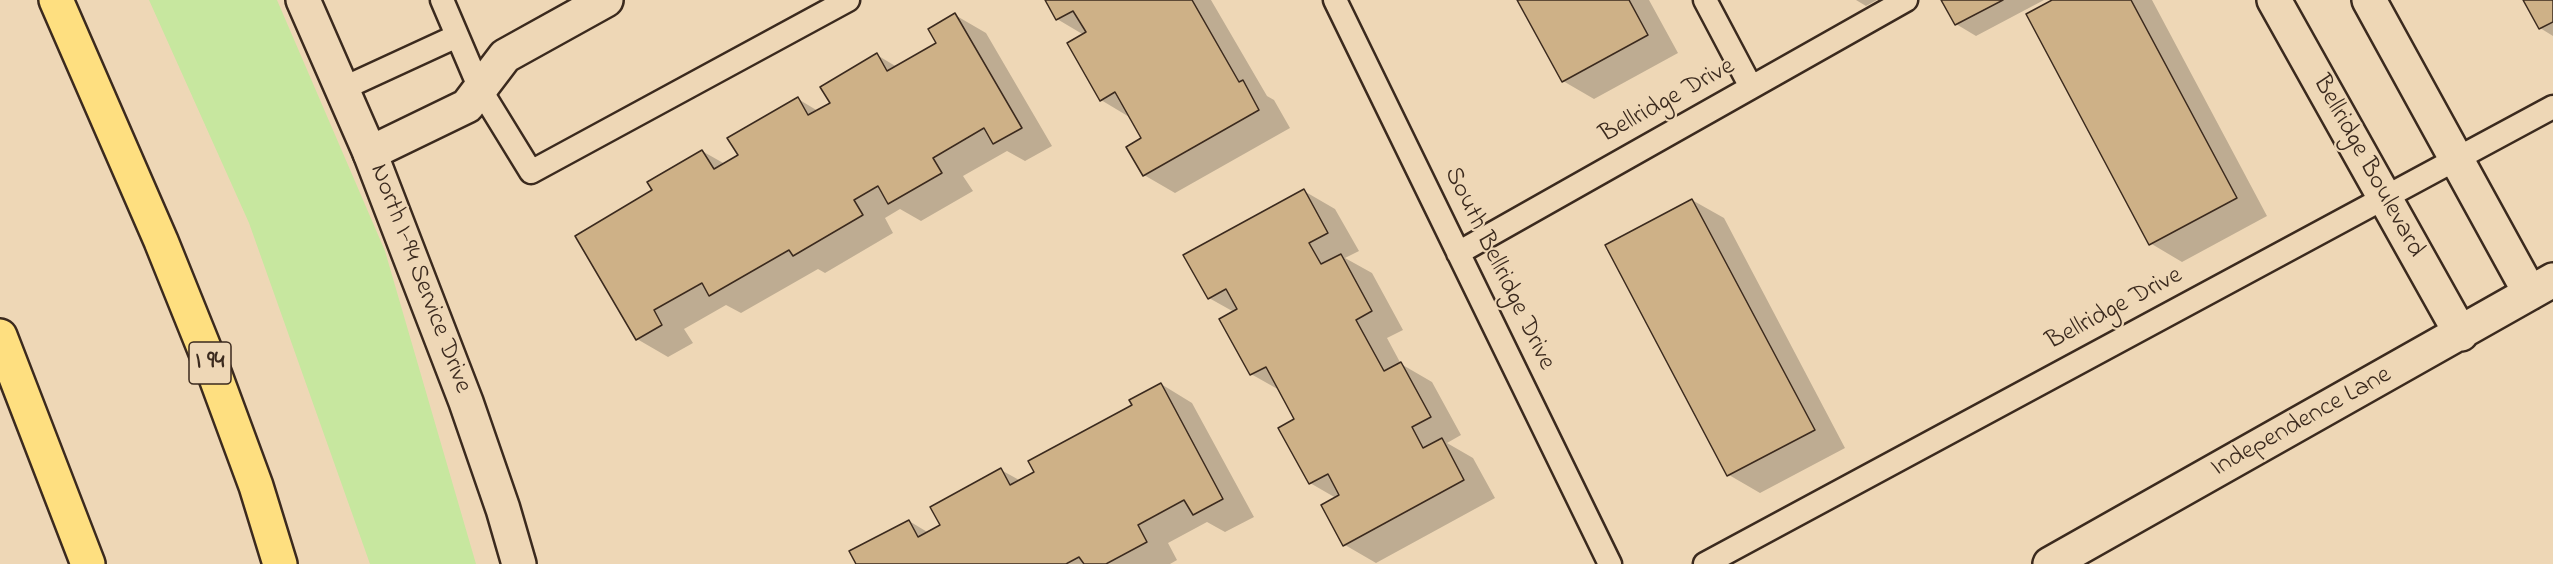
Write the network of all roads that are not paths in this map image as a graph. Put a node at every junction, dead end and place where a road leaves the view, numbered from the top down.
1 (57, 0) edge
2 (303, 0) edge
3 (442, 0) edge
4 (606, 0) edge
5 (848, 0) edge
6 (1335, 0) edge
7 (1705, 0) edge
8 (1906, 0) edge
9 (2274, 0) edge
10 (2369, 0) edge
11 (457, 36) junction
12 (1751, 87) junction
13 (342, 89) junction
14 (480, 89) junction
15 (2553, 106) edge
16 (370, 153) junction
17 (2456, 159) junction
18 (2384, 198) junction
19 (1458, 253) junction
20 (2541, 287) edge
21 (2461, 334) junction
22 (0, 336) edge
23 (256, 486) junction
24 (88, 564) edge
25 (280, 564) edge
26 (305, 564) edge
27 (519, 564) edge
28 (1610, 564) edge
29 (1705, 564) edge
30 (2050, 564) edge

1 - 23 highway, I 94
2 - 13 street, North I-94 Service Drive
3 - 11 lane
4 - 14 street
5 - 14 lane
6 - 19 lane, South Bellridge Drive
7 - 12 lane
8 - 12 lane, Bellridge Drive
9 - 18 street, Bellridge Boulevard
10 - 17 street
11 - 13 lane
11 - 14 lane
12 - 19 lane, Bellridge Drive
13 - 16 street, North I-94 Service Drive
14 - 16 street
15 - 17 lane, Bellridge Drive
16 - 27 street, North I-94 Service Drive
17 - 18 lane, Bellridge Drive
17 - 20 street
18 - 21 street, Bellridge Boulevard
18 - 29 lane, Bellridge Drive
19 - 28 lane, South Bellridge Drive
20 - 21 street, Independence Lane
21 - 30 street, Independence Lane
22 - 24 highway
23 - 25 highway, I 94
23 - 26 highway

